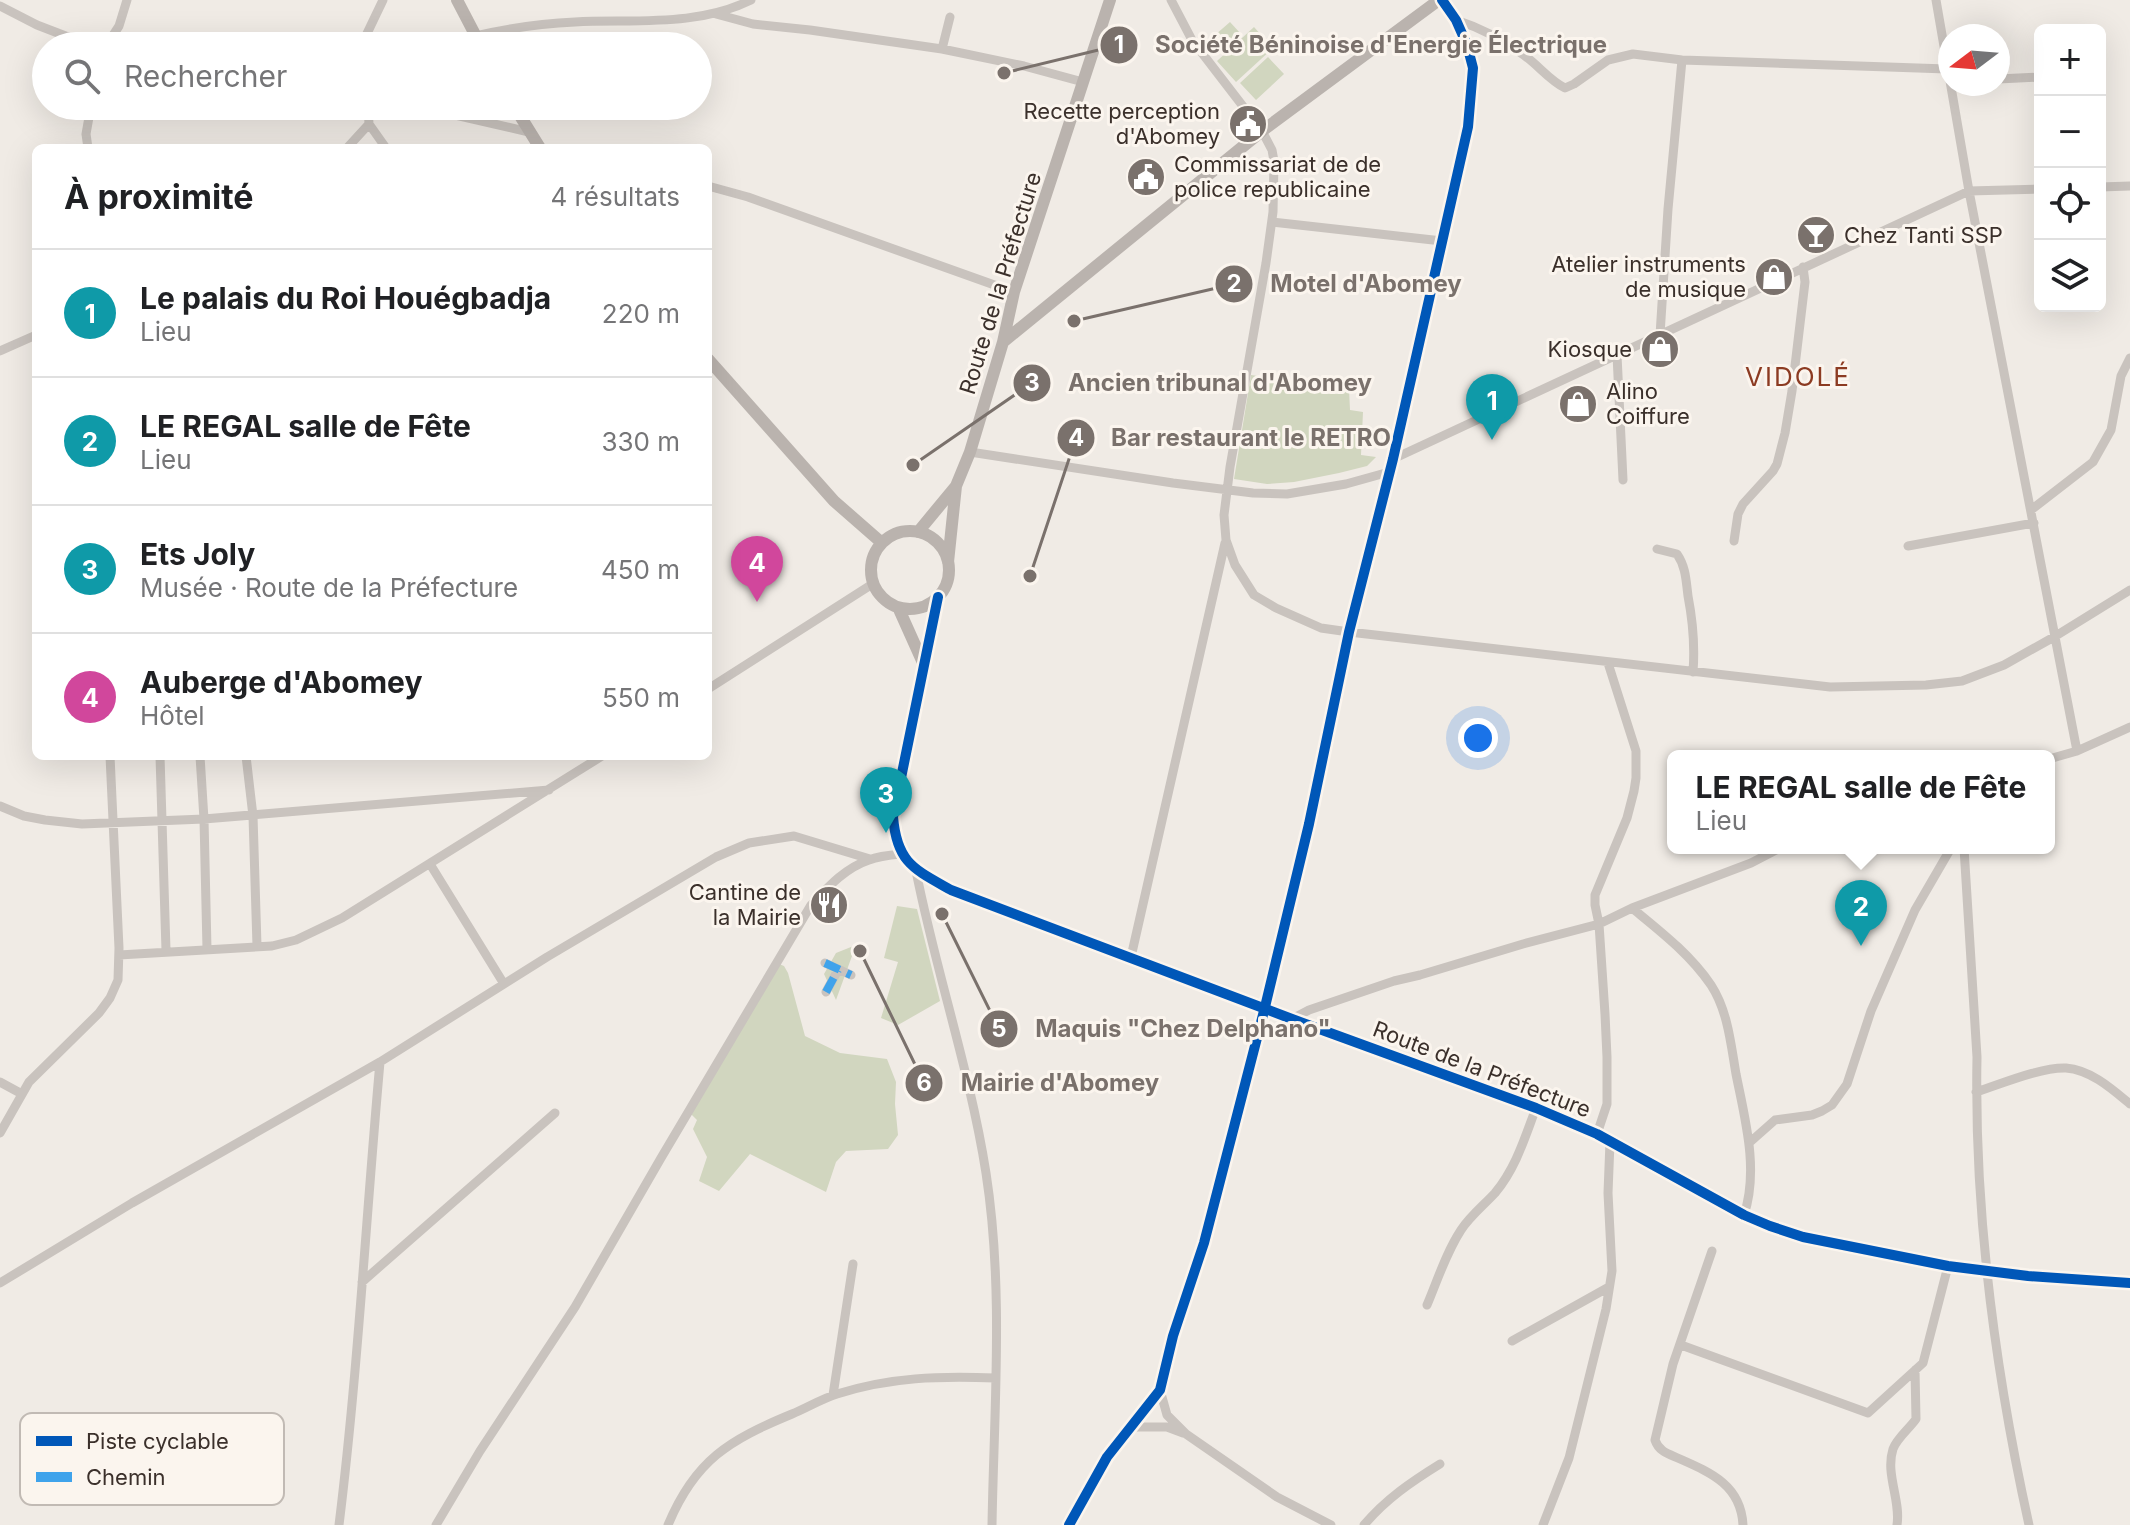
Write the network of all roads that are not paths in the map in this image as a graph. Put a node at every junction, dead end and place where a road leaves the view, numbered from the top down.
1 (127, 0) edge
2 (383, 0) edge
3 (457, 0) edge
4 (751, 0) edge
5 (1110, 0) edge
6 (1171, 0) edge
7 (1440, 0) edge
8 (1936, 0) edge
9 (0, 6) edge
10 (716, 14) junction
11 (950, 17) dead end
12 (1456, 20) junction
13 (1940, 24) edge
14 (55, 32) edge
15 (115, 32) edge
16 (368, 32) edge
17 (473, 32) edge
18 (523, 32) edge
19 (942, 49) junction
20 (1682, 60) junction
21 (1938, 69) edge
22 (2034, 77) edge
23 (2010, 78) edge
24 (1083, 82) junction
25 (1956, 96) edge
26 (88, 120) edge
27 (369, 120) edge
28 (477, 120) edge
29 (522, 120) edge
30 (369, 124) junction
31 (1262, 131) junction
32 (529, 132) junction
33 (87, 144) edge
34 (351, 144) edge
35 (383, 144) edge
36 (537, 144) edge
37 (2130, 186) edge
38 (712, 187) edge
39 (2106, 187) edge
40 (2034, 189) edge
41 (1969, 191) junction
42 (1272, 222) junction
43 (1442, 241) junction
44 (1803, 267) junction
45 (1014, 292) junction
46 (1660, 335) junction
47 (32, 337) edge
48 (1003, 342) junction
49 (0, 351) edge
50 (1617, 355) junction
51 (2130, 358) edge
52 (712, 364) edge
53 (970, 452) junction
54 (1393, 459) junction
55 (1389, 472) junction
56 (1623, 480) dead end
57 (956, 486) junction
58 (1227, 490) junction
59 (2031, 510) junction
60 (2034, 523) junction
61 (918, 532) junction
62 (1226, 540) junction
63 (1734, 541) dead end
64 (882, 543) junction
65 (1908, 546) dead end
66 (1657, 549) dead end
67 (948, 562) junction
68 (874, 583) junction
69 (2130, 590) edge
70 (938, 597) junction
71 (898, 607) junction
72 (1349, 632) junction
73 (2054, 637) junction
74 (1608, 663) junction
75 (924, 665) junction
76 (1693, 672) junction
77 (712, 686) edge
78 (2130, 727) edge
79 (2077, 751) junction
80 (2055, 757) edge
81 (110, 760) edge
82 (160, 760) edge
83 (200, 760) edge
84 (246, 760) edge
85 (596, 760) edge
86 (549, 790) junction
87 (0, 806) edge
88 (253, 816) junction
89 (204, 819) junction
90 (162, 821) junction
91 (113, 823) junction
92 (902, 854) junction
93 (1768, 854) edge
94 (1948, 854) edge
95 (1964, 854) edge
96 (870, 859) junction
97 (430, 864) junction
98 (916, 871) junction
99 (1632, 908) junction
100 (1599, 924) junction
101 (257, 946) junction
102 (207, 949) junction
103 (166, 950) junction
104 (119, 955) junction
105 (1131, 957) junction
106 (825, 963) dead end
107 (838, 970) junction
108 (851, 975) dead end
109 (504, 984) junction
110 (826, 992) dead end
111 (1265, 1007) junction
112 (1292, 1019) junction
113 (380, 1062) junction
114 (0, 1082) edge
115 (1976, 1092) junction
116 (22, 1094) junction
117 (2130, 1104) edge
118 (1536, 1108) junction
119 (555, 1113) dead end
120 (0, 1133) edge
121 (1597, 1134) junction
122 (1610, 1142) junction
123 (1749, 1143) junction
124 (1744, 1215) junction
125 (1712, 1251) dead end
126 (853, 1264) dead end
127 (1948, 1266) junction
128 (1985, 1272) junction
129 (362, 1282) junction
130 (0, 1283) edge
131 (2130, 1283) edge
132 (1609, 1287) junction
133 (1427, 1305) dead end
134 (1512, 1341) dead end
135 (1681, 1345) junction
136 (1915, 1370) junction
137 (995, 1378) junction
138 (1160, 1390) junction
139 (833, 1395) junction
140 (1132, 1427) junction
141 (1186, 1434) junction
142 (1440, 1464) dead end
143 (339, 1525) edge
144 (436, 1525) edge
145 (668, 1525) edge
146 (992, 1525) edge
147 (1069, 1525) edge
148 (1331, 1525) edge
149 (1364, 1525) edge
150 (1543, 1525) edge
151 (1743, 1525) edge
152 (1897, 1525) edge
153 (2029, 1525) edge

1 - 15 street
2 - 16 street
3 - 17 street
4 - 10 street
5 - 24 street, Route de la Préfecture
6 - 31 street
7 - 12 street
7 - 31 street
8 - 13 street
9 - 14 street
10 - 18 street
10 - 19 street
11 - 19 street
12 - 20 street
12 - 43 street
19 - 24 street
20 - 21 street
20 - 46 street
22 - 23 street
24 - 45 street, Route de la Préfecture
25 - 41 street
26 - 33 street
27 - 30 street
28 - 32 street
29 - 32 street
30 - 34 street
30 - 35 street
31 - 42 street
31 - 48 street
32 - 36 street
37 - 39 street
38 - 45 street
40 - 41 street
41 - 44 street
41 - 59 street
42 - 43 street
42 - 58 street
43 - 54 street
44 - 46 street
44 - 63 street
45 - 48 street, Route de la Préfecture
46 - 50 street
47 - 49 street
48 - 53 street, Route de la Préfecture
50 - 54 street
50 - 56 street
51 - 59 street
52 - 64 street
53 - 57 street, Route de la Préfecture
53 - 58 street
54 - 55 street
55 - 58 street
55 - 72 street
57 - 61 street, Route de la Préfecture
57 - 67 street, Route de la Préfecture
58 - 62 street
59 - 60 street
60 - 65 street
60 - 73 street
61 - 64 street
61 - 67 street
62 - 72 street
62 - 105 street
64 - 68 street
66 - 76 street
67 - 70 street
68 - 71 street
68 - 77 street
69 - 73 street
70 - 71 street
70 - 75 street, Route de la Préfecture
71 - 75 street
72 - 74 street
72 - 111 street
73 - 76 street
73 - 79 street
74 - 76 street
74 - 100 street
75 - 92 street, Route de la Préfecture
78 - 79 street
79 - 80 street
81 - 91 street
82 - 90 street
83 - 89 street
84 - 88 street
85 - 86 street
86 - 88 street
86 - 97 street
87 - 91 street
88 - 89 street
88 - 101 street
89 - 90 street
89 - 102 street
90 - 91 street
90 - 103 street
91 - 104 street
92 - 96 street
92 - 98 street, Route de la Préfecture
93 - 99 street
94 - 123 street
95 - 115 street
96 - 109 street
96 - 144 street
97 - 101 street
97 - 109 street
98 - 105 street, Route de la Préfecture
98 - 137 street
99 - 100 street
99 - 123 street
100 - 112 street
100 - 121 street
101 - 102 street
102 - 103 street
103 - 104 street
104 - 116 street
105 - 111 street, Route de la Préfecture
106 - 107 street
107 - 108 street
107 - 110 street
109 - 113 street
111 - 112 street, Route de la Préfecture
111 - 138 street
112 - 118 street, Route de la Préfecture
113 - 129 street
113 - 130 street
114 - 116 street
115 - 117 street
115 - 128 street
116 - 120 street
118 - 121 street, Route de la Préfecture
118 - 133 street
119 - 129 street
121 - 122 street, Route de la Préfecture
122 - 124 street, Route de la Préfecture
122 - 132 street
123 - 124 street
124 - 127 street, Route de la Préfecture
125 - 135 street
126 - 139 street
127 - 128 street, Route de la Préfecture
127 - 136 street
128 - 131 street, Route de la Préfecture
128 - 153 street
129 - 143 street
132 - 134 street
132 - 150 street
135 - 136 street
135 - 151 street
136 - 152 street
137 - 139 street
137 - 146 street
138 - 140 street
138 - 141 street
139 - 145 street
140 - 141 street
140 - 147 street
141 - 148 street
142 - 149 street

